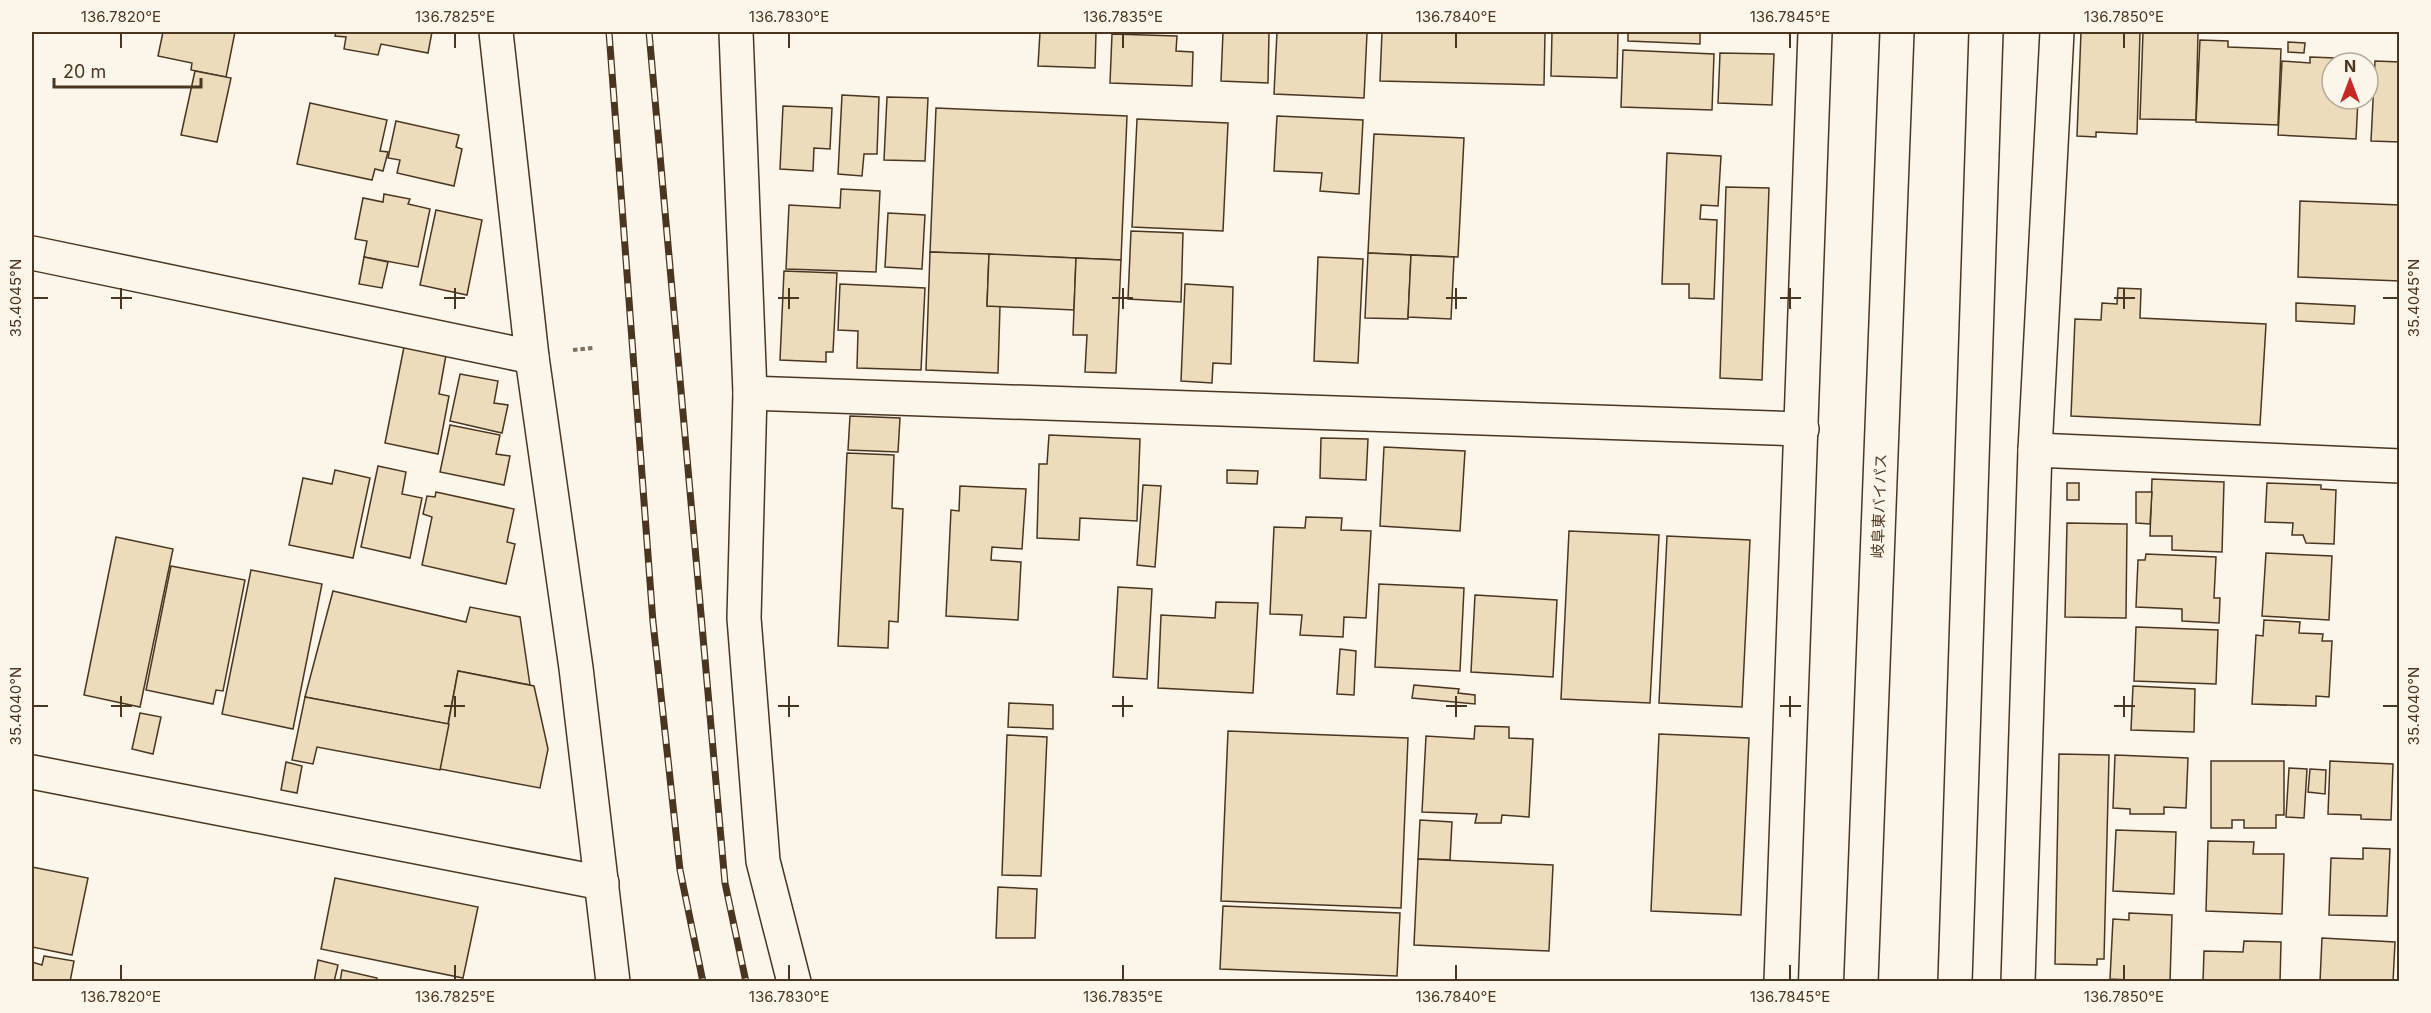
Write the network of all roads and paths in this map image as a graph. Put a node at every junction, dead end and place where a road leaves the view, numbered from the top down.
1 (496, 32) edge
2 (736, 32) edge
3 (1815, 32) edge
4 (1897, 32) edge
5 (1986, 32) edge
6 (2056, 32) edge
7 (32, 253) edge
8 (532, 357) junction
9 (750, 393) junction
10 (1802, 429) junction
11 (2035, 450) junction
12 (2400, 466) edge
13 (32, 772) edge
14 (602, 883) junction
15 (613, 981) edge
16 (794, 981) edge
17 (1781, 981) edge
18 (1861, 981) edge
19 (1955, 981) edge
20 (2019, 981) edge

1 - 8 main road
2 - 9 main road
3 - 10 main road
4 - 18 main road, 岐阜東バイパス
5 - 19 main road
6 - 11 main road
7 - 8 main road
8 - 14 main road
9 - 10 main road
9 - 16 main road
10 - 17 main road
11 - 12 main road
11 - 20 main road
13 - 14 main road
14 - 15 main road

